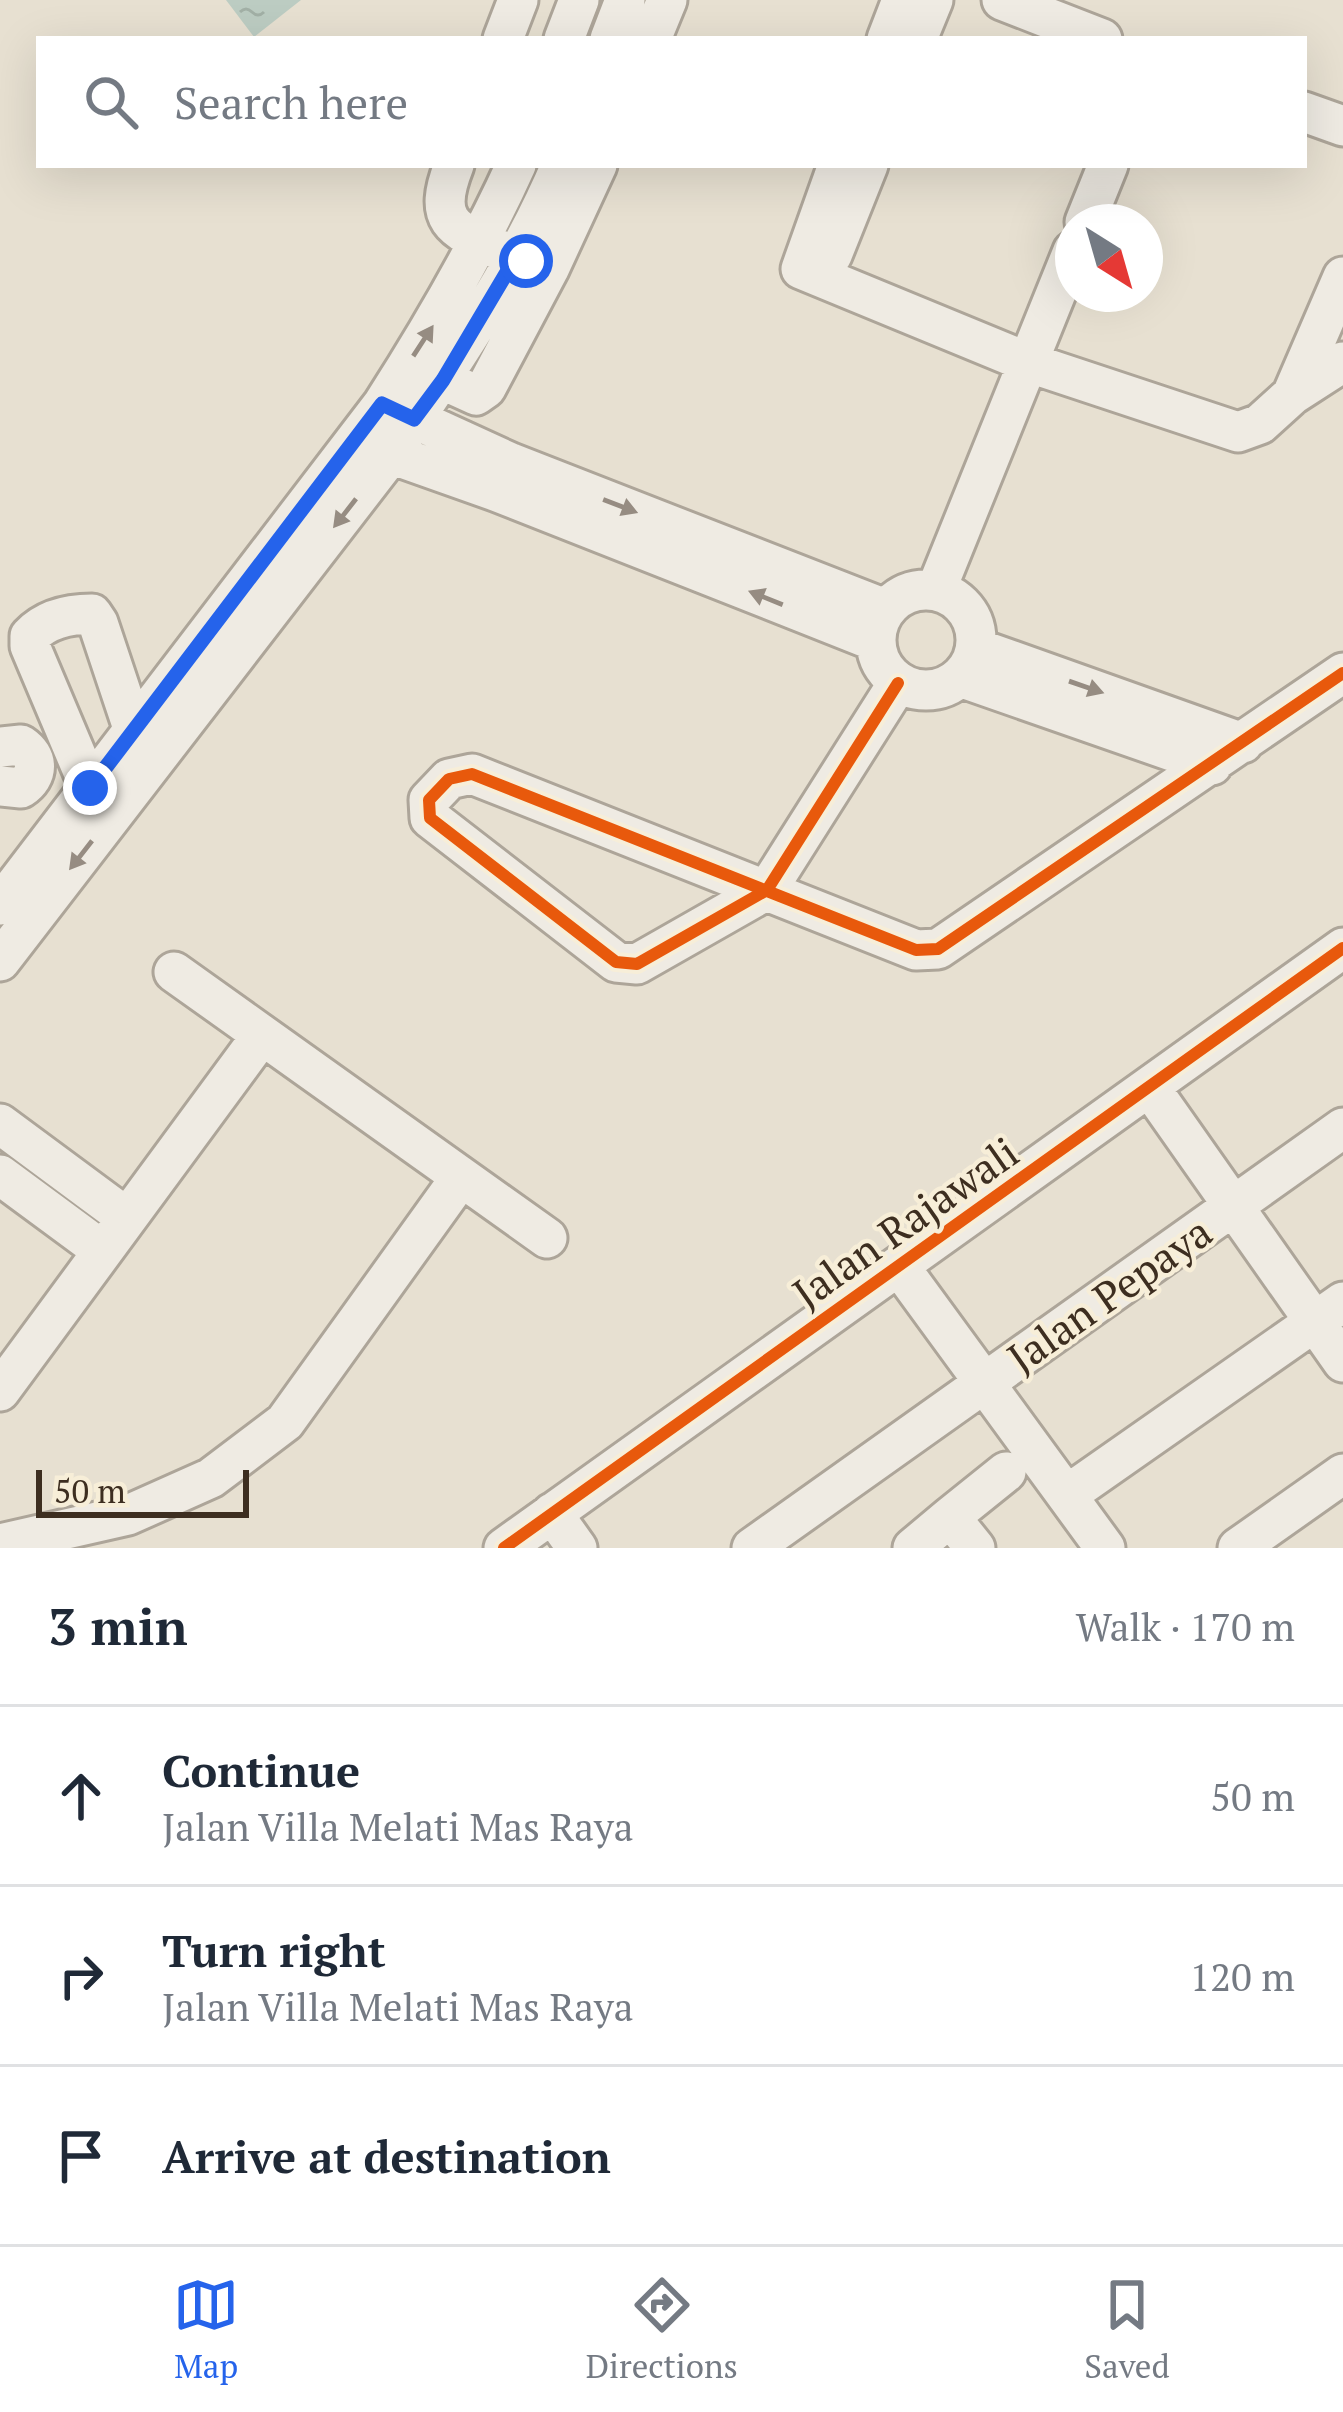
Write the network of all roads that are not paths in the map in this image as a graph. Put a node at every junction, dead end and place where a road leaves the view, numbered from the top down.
1 (518, 0) edge
2 (579, 0) edge
3 (626, 0) edge
4 (667, 0) edge
5 (902, 0) edge
6 (933, 0) edge
7 (1001, 0) edge
8 (504, 36) edge
9 (565, 36) edge
10 (611, 36) edge
11 (652, 36) edge
12 (888, 36) edge
13 (918, 36) edge
14 (1094, 36) edge
15 (1307, 113) edge
16 (1343, 126) edge
17 (453, 168) edge
18 (515, 168) edge
19 (559, 168) edge
20 (594, 168) edge
21 (837, 168) edge
22 (867, 168) edge
23 (1107, 168) edge
24 (1092, 204) edge
25 (515, 256) junction
26 (1343, 277) edge
27 (823, 280) junction
28 (1055, 294) edge
29 (1027, 362) junction
30 (1343, 362) edge
31 (1292, 395) junction
32 (398, 411) junction
33 (375, 445) junction
34 (936, 590) junction
35 (880, 625) junction
36 (968, 663) junction
37 (1343, 673) edge
38 (898, 683) junction
39 (134, 731) junction
40 (0, 747) edge
41 (1227, 754) junction
42 (0, 786) edge
43 (90, 788) junction
44 (767, 890) junction
45 (0, 905) edge
46 (1343, 948) edge
47 (0, 961) edge
48 (174, 972) dead end
49 (262, 1035) junction
50 (1151, 1089) junction
51 (0, 1124) edge
52 (1343, 1128) edge
53 (0, 1175) edge
54 (461, 1177) junction
55 (1232, 1206) junction
56 (128, 1218) junction
57 (547, 1238) dead end
58 (104, 1250) junction
59 (899, 1266) junction
60 (1329, 1312) edge
61 (1343, 1362) edge
62 (986, 1381) junction
63 (0, 1391) edge
64 (1006, 1472) dead end
65 (1343, 1474) edge
66 (1067, 1496) junction
67 (552, 1513) junction
68 (950, 1517) junction
69 (0, 1544) edge
70 (504, 1548) edge
71 (577, 1548) edge
72 (752, 1548) edge
73 (913, 1548) edge
74 (975, 1548) edge
75 (1105, 1548) edge
76 (1238, 1548) edge

1 - 8 street
2 - 9 street
3 - 10 street
4 - 11 street
5 - 12 street
6 - 13 street
7 - 14 street
15 - 16 street
17 - 25 street
18 - 25 street
19 - 25 street
20 - 25 street
21 - 27 street
22 - 27 street
23 - 24 street
25 - 32 street
32 -> 25 street
26 - 31 street
27 - 29 street
28 - 29 street
29 - 31 street
29 - 34 street
30 - 31 street
32 - 33 street
32 -> 35 street
35 -> 33 street
33 - 39 street
33 -> 47 street
34 - 35 street
34 - 36 street
35 - 38 street
36 - 38 street
36 - 41 street
37 - 41 street
38 - 44 street
39 - 43 street
39 - 43 street
40 - 42 street
41 - 44 street
43 - 45 street
44 - 44 street
46 - 50 street, Jalan Rajawali
48 - 49 street
49 - 54 street
49 - 56 street
50 - 55 street
50 - 59 street, Jalan Rajawali
51 - 56 street
52 - 55 street, Jalan Pepaya
53 - 58 street
54 - 57 street
54 - 69 street
55 - 60 street
55 - 62 street, Jalan Pepaya
56 - 58 street
58 - 63 street
59 - 62 street
59 - 67 street, Jalan Rajawali
60 - 61 street
60 - 66 street
62 - 66 street
62 - 72 street, Jalan Pepaya
64 - 68 street
65 - 76 street
66 - 75 street
67 - 70 street, Jalan Rajawali
67 - 71 street
68 - 73 street
68 - 74 street

